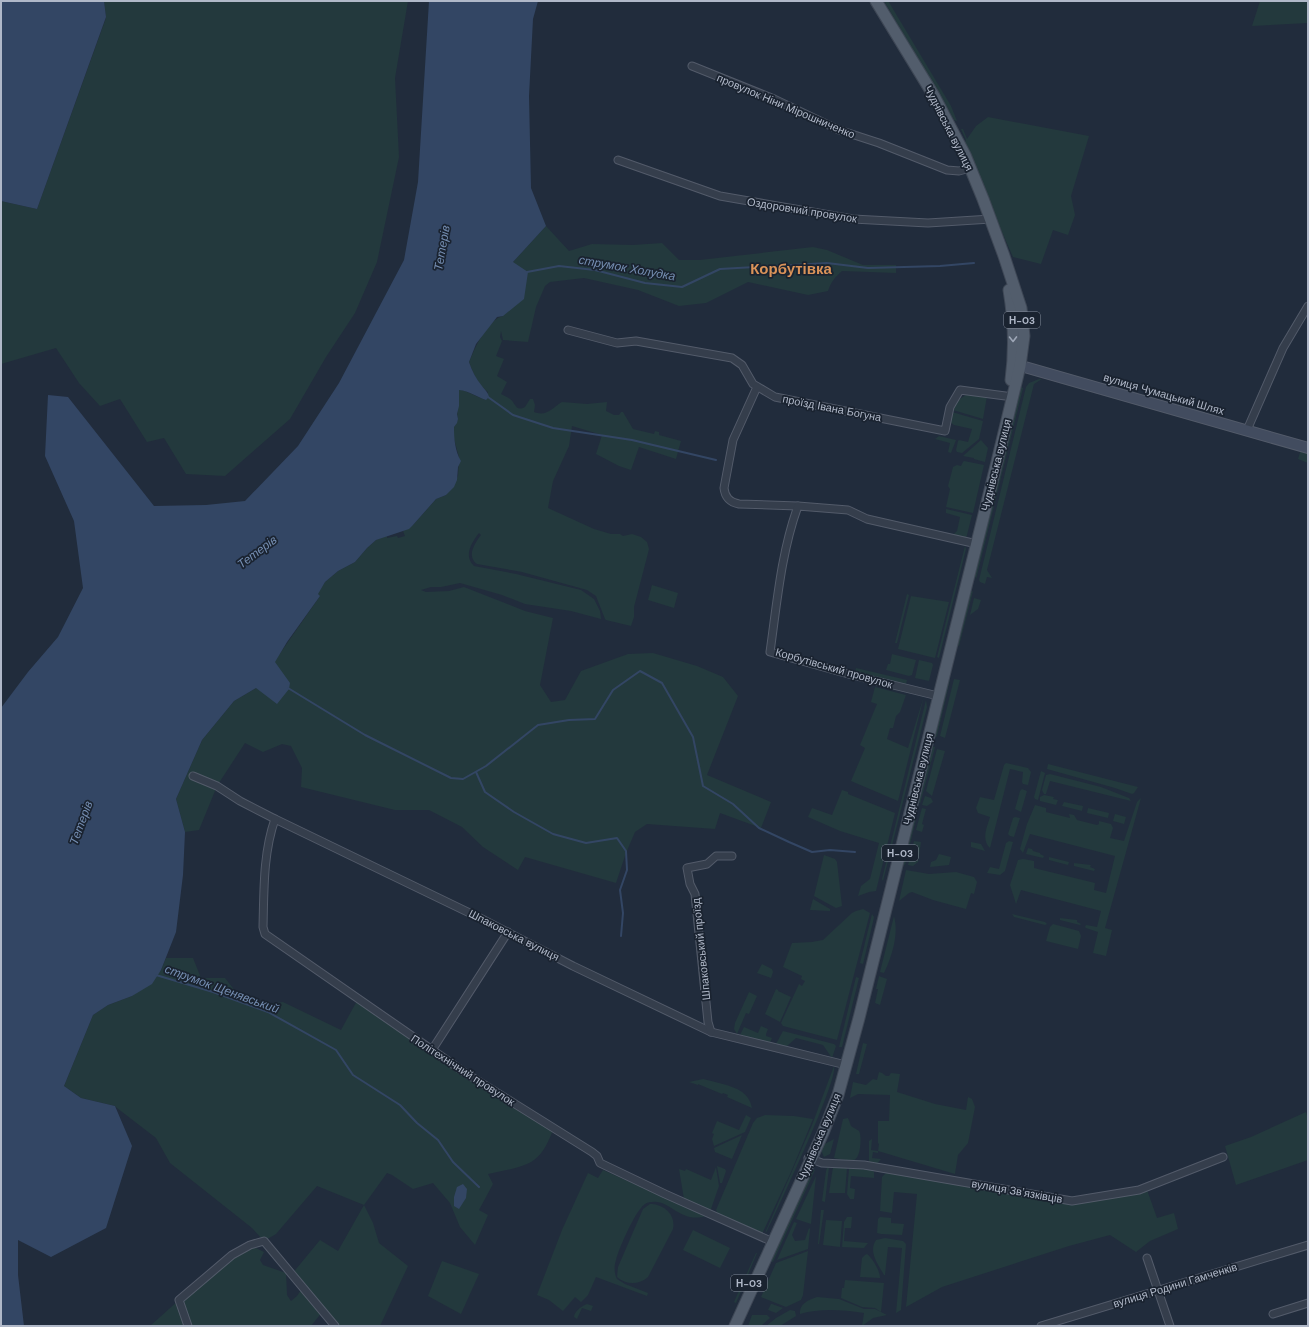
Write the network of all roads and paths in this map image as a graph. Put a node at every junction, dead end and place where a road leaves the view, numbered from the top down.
1 (875, 1) edge
2 (692, 66) dead end
3 (618, 160) dead end
4 (970, 168) junction
5 (991, 219) junction
6 (1308, 306) edge
7 (568, 330) dead end
8 (1016, 365) junction
9 (757, 387) junction
10 (1010, 396) junction
11 (1247, 430) junction
12 (1308, 448) edge
13 (798, 506) junction
14 (974, 544) junction
15 (936, 695) junction
16 (193, 776) dead end
17 (275, 819) junction
18 (732, 856) dead end
19 (508, 932) junction
20 (711, 1032) junction
21 (432, 1050) junction
22 (844, 1065) junction
23 (1223, 1157) dead end
24 (809, 1158) junction
25 (770, 1241) junction
26 (1308, 1245) edge
27 (1147, 1258) dead end
28 (1158, 1290) junction
29 (1308, 1303) edge
30 (1273, 1314) dead end
31 (188, 1326) edge
32 (335, 1326) edge
33 (730, 1326) edge
34 (735, 1326) edge
35 (1041, 1326) edge
36 (1170, 1326) edge

1 - 4 main road, Чуднівська вулиця / Н-03
2 - 4 street, провулок Ніни Мірошниченко
3 - 5 street, Оздоровчий провулок
4 - 5 main road, Чуднівська вулиця / Н-03
5 - 8 main road, Чуднівська вулиця / Н-03
6 - 11 street
7 - 9 street, проїзд Івана Богуна
8 - 10 main road, Чуднівська вулиця / Н-03
8 - 11 street, вулиця Чумацький Шлях
9 - 10 street, проїзд Івана Богуна
9 - 13 street
10 - 14 main road, Чуднівська вулиця / Н-03
11 - 12 street, вулиця Чумацький Шлях
13 - 14 street
13 - 15 street, Корбутівський провулок
14 - 15 main road, Чуднівська вулиця / Н-03
15 - 22 main road, Чуднівська вулиця / Н-03
16 - 17 street, Шпаковська вулиця
17 - 19 street, Шпаковська вулиця
17 - 21 street, Політехнічний провулок
18 - 20 street, Шпаковський проїзд
19 - 20 street, Шпаковська вулиця
19 - 21 street
20 - 22 street, Шпаковська вулиця
21 - 25 street, Політехнічний провулок
22 - 24 main road, Чуднівська вулиця / Н-03
23 - 24 street, вулиця Звʼязківців
24 - 25 main road, Чуднівська вулиця / Н-03
25 - 33 main road, Чуднівська вулиця / Н-03
25 - 34 main road, Чуднівська вулиця / Н-03
26 - 28 street, вулиця Родини Гамченків
27 - 28 street
28 - 35 street, вулиця Родини Гамченків
28 - 36 street
29 - 30 street
31 - 32 street

